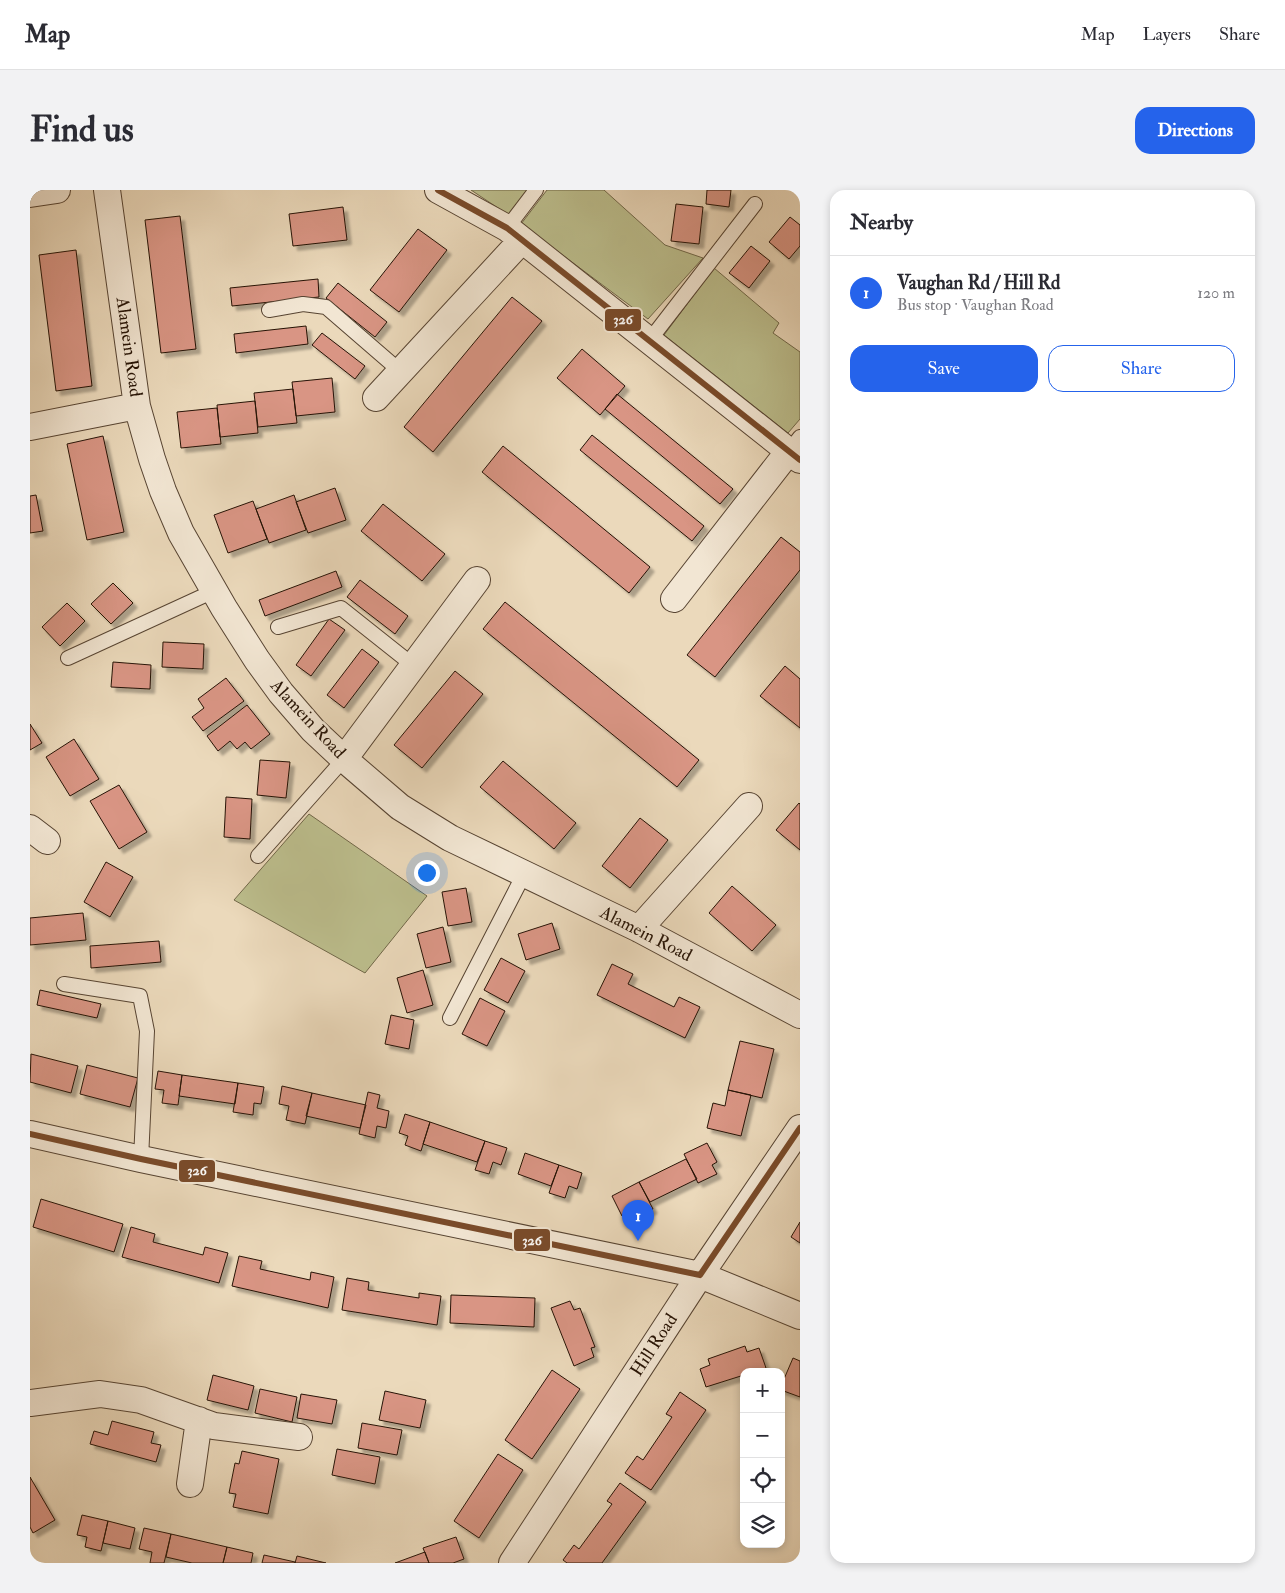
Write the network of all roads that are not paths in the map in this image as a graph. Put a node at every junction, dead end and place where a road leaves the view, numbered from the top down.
1 (57, 190) edge
2 (107, 190) edge
3 (438, 190) edge
4 (536, 190) edge
5 (30, 194) edge
6 (756, 204) dead end
7 (514, 234) junction
8 (269, 310) dead end
9 (649, 341) junction
10 (400, 371) junction
11 (376, 398) dead end
12 (137, 406) junction
13 (30, 427) edge
14 (796, 450) edge
15 (477, 580) dead end
16 (214, 590) junction
17 (674, 599) dead end
18 (278, 627) dead end
19 (68, 658) dead end
20 (414, 666) junction
21 (344, 759) junction
22 (749, 806) dead end
23 (258, 856) dead end
24 (524, 874) junction
25 (639, 929) junction
26 (64, 984) dead end
27 (800, 1016) edge
28 (450, 1018) dead end
29 (800, 1128) edge
30 (30, 1134) edge
31 (141, 1159) junction
32 (700, 1275) junction
33 (800, 1316) edge
34 (30, 1403) edge
35 (198, 1420) junction
36 (299, 1437) dead end
37 (190, 1484) dead end
38 (512, 1563) edge

1 - 5 street
2 - 12 street, Alamein Road
3 - 7 street
4 - 7 lane
6 - 9 lane
7 - 9 street
7 - 10 street
8 - 10 lane
9 - 14 street
10 - 11 street
12 - 13 street
12 - 16 street, Alamein Road
14 - 17 street
15 - 20 street
16 - 19 lane
16 - 21 street, Alamein Road
18 - 20 lane
20 - 21 street
21 - 23 lane
21 - 24 street, Alamein Road
22 - 25 street
24 - 25 street, Alamein Road
24 - 28 lane
25 - 27 street, Alamein Road
26 - 31 lane
29 - 32 street, Hill Road
30 - 31 street
31 - 32 street
32 - 33 street
32 - 38 street, Hill Road
34 - 35 street
35 - 36 street
35 - 37 street

